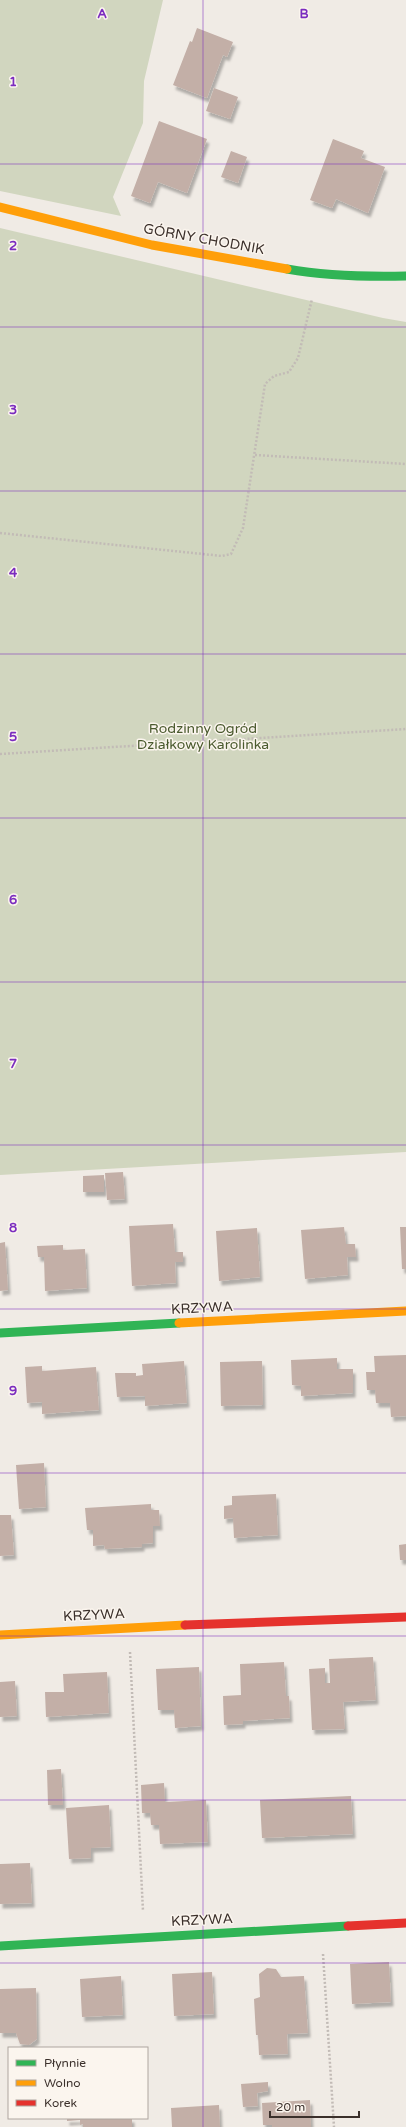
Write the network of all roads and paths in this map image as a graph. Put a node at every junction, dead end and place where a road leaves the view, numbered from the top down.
1 (0, 207) edge
2 (318, 274) junction
3 (406, 276) edge
4 (254, 455) junction
5 (406, 464) edge
6 (0, 533) edge
7 (406, 729) edge
8 (0, 754) edge
9 (406, 1311) edge
10 (0, 1333) edge
11 (406, 1617) edge
12 (128, 1627) junction
13 (0, 1635) edge
14 (406, 1923) edge
15 (144, 1937) junction
16 (0, 1946) edge
17 (323, 1950) dead end
18 (334, 2127) edge

1 - 2 street, GÓRNY CHODNIK
2 - 3 street, GÓRNY CHODNIK
2 - 4 path
4 - 5 path
4 - 6 path
7 - 8 path
9 - 10 street, KRZYWA
11 - 12 street, KRZYWA
12 - 13 street, KRZYWA
12 - 15 path
14 - 15 street, KRZYWA
15 - 16 street, KRZYWA
17 - 18 path

